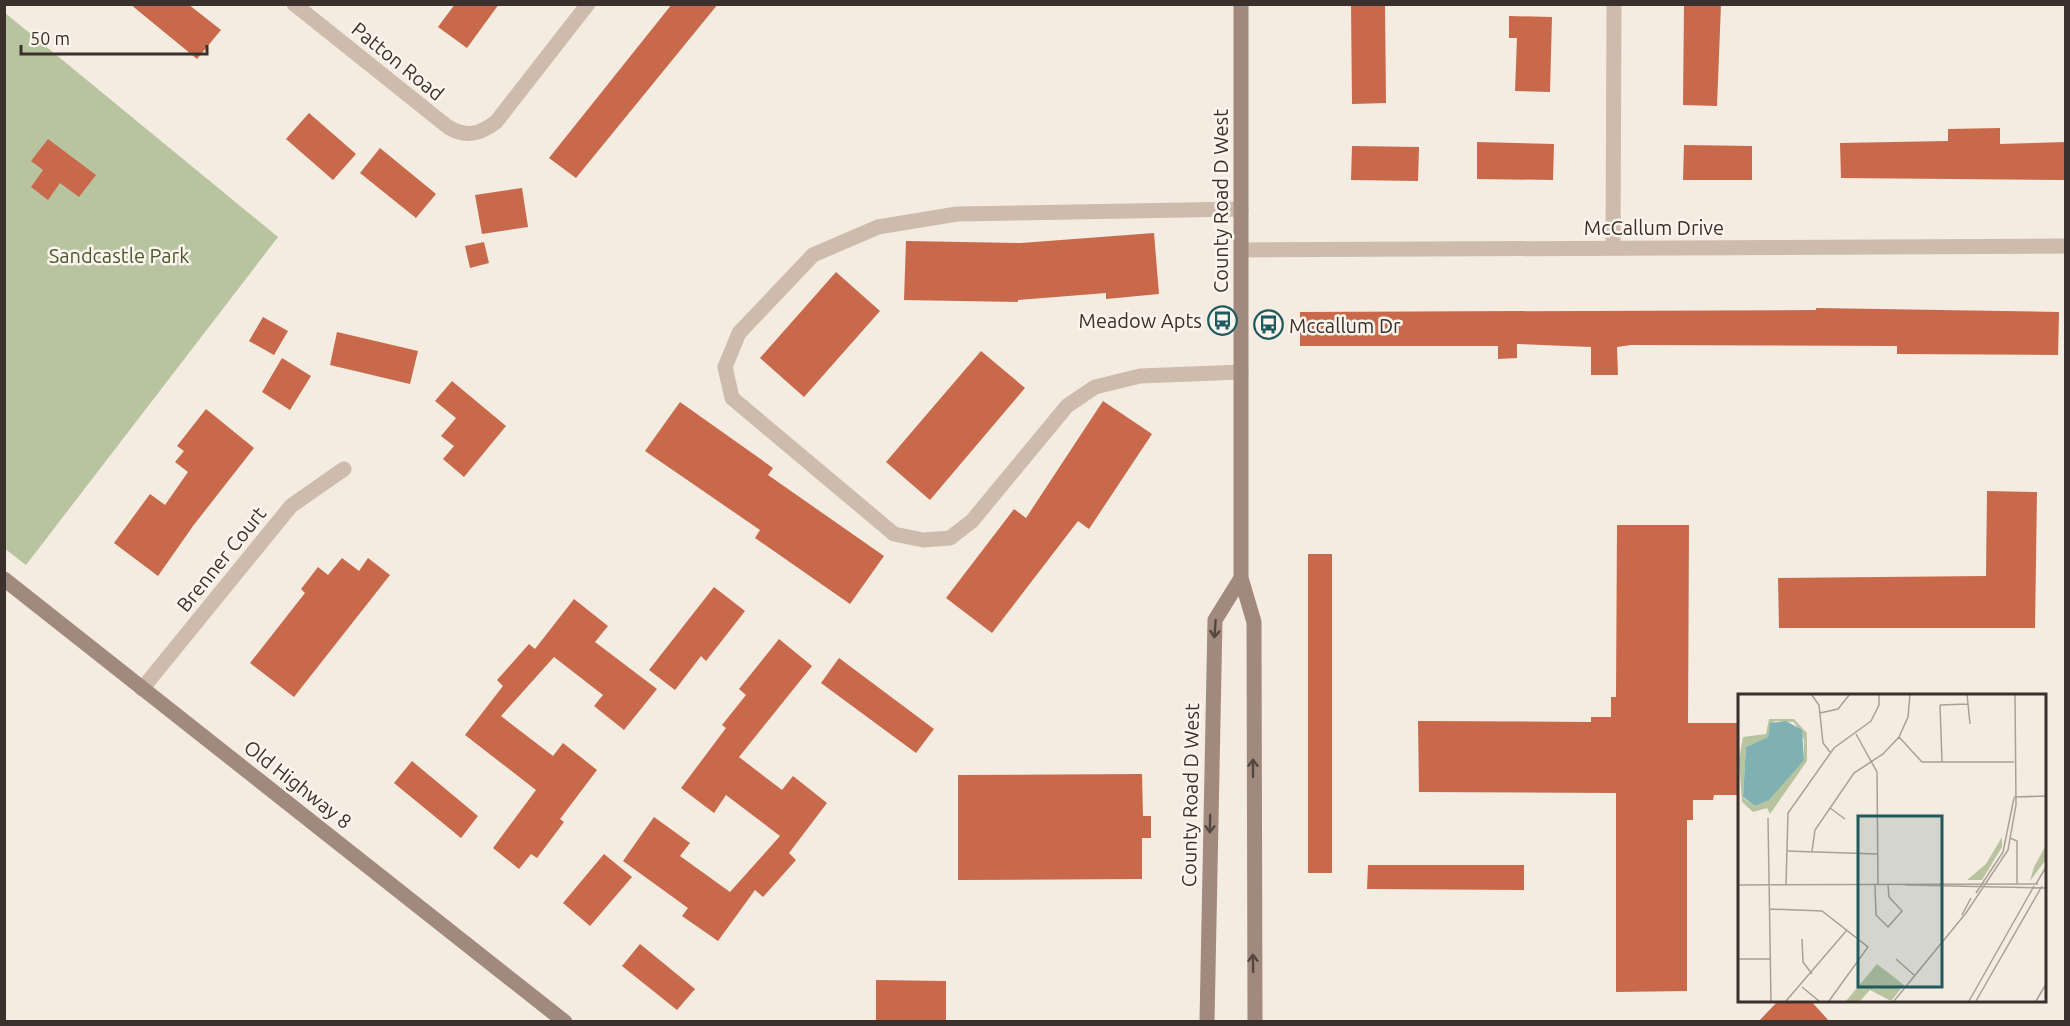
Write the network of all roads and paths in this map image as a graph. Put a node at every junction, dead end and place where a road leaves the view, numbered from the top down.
1 (294, 4) edge
2 (588, 4) edge
3 (1241, 4) edge
4 (1614, 4) edge
5 (1241, 210) junction
6 (2066, 246) edge
7 (1613, 248) junction
8 (1242, 250) junction
9 (1241, 372) junction
10 (344, 469) dead end
11 (1241, 578) junction
12 (4, 579) edge
13 (142, 689) junction
14 (566, 1022) edge
15 (1208, 1022) edge
16 (1255, 1022) edge

1 - 2 street, Patton Road
3 - 5 main road, County Road D West
4 - 7 street
5 - 8 main road, County Road D West
5 - 9 street
6 - 7 street, McCallum Drive
7 - 8 street, McCallum Drive
8 - 9 main road, County Road D West
9 - 11 main road, County Road D West
10 - 13 street, Brenner Court
11 -> 15 main road, County Road D West
16 -> 11 main road, County Road D West
12 - 13 main road, Old Highway 8
13 - 14 main road, Old Highway 8

